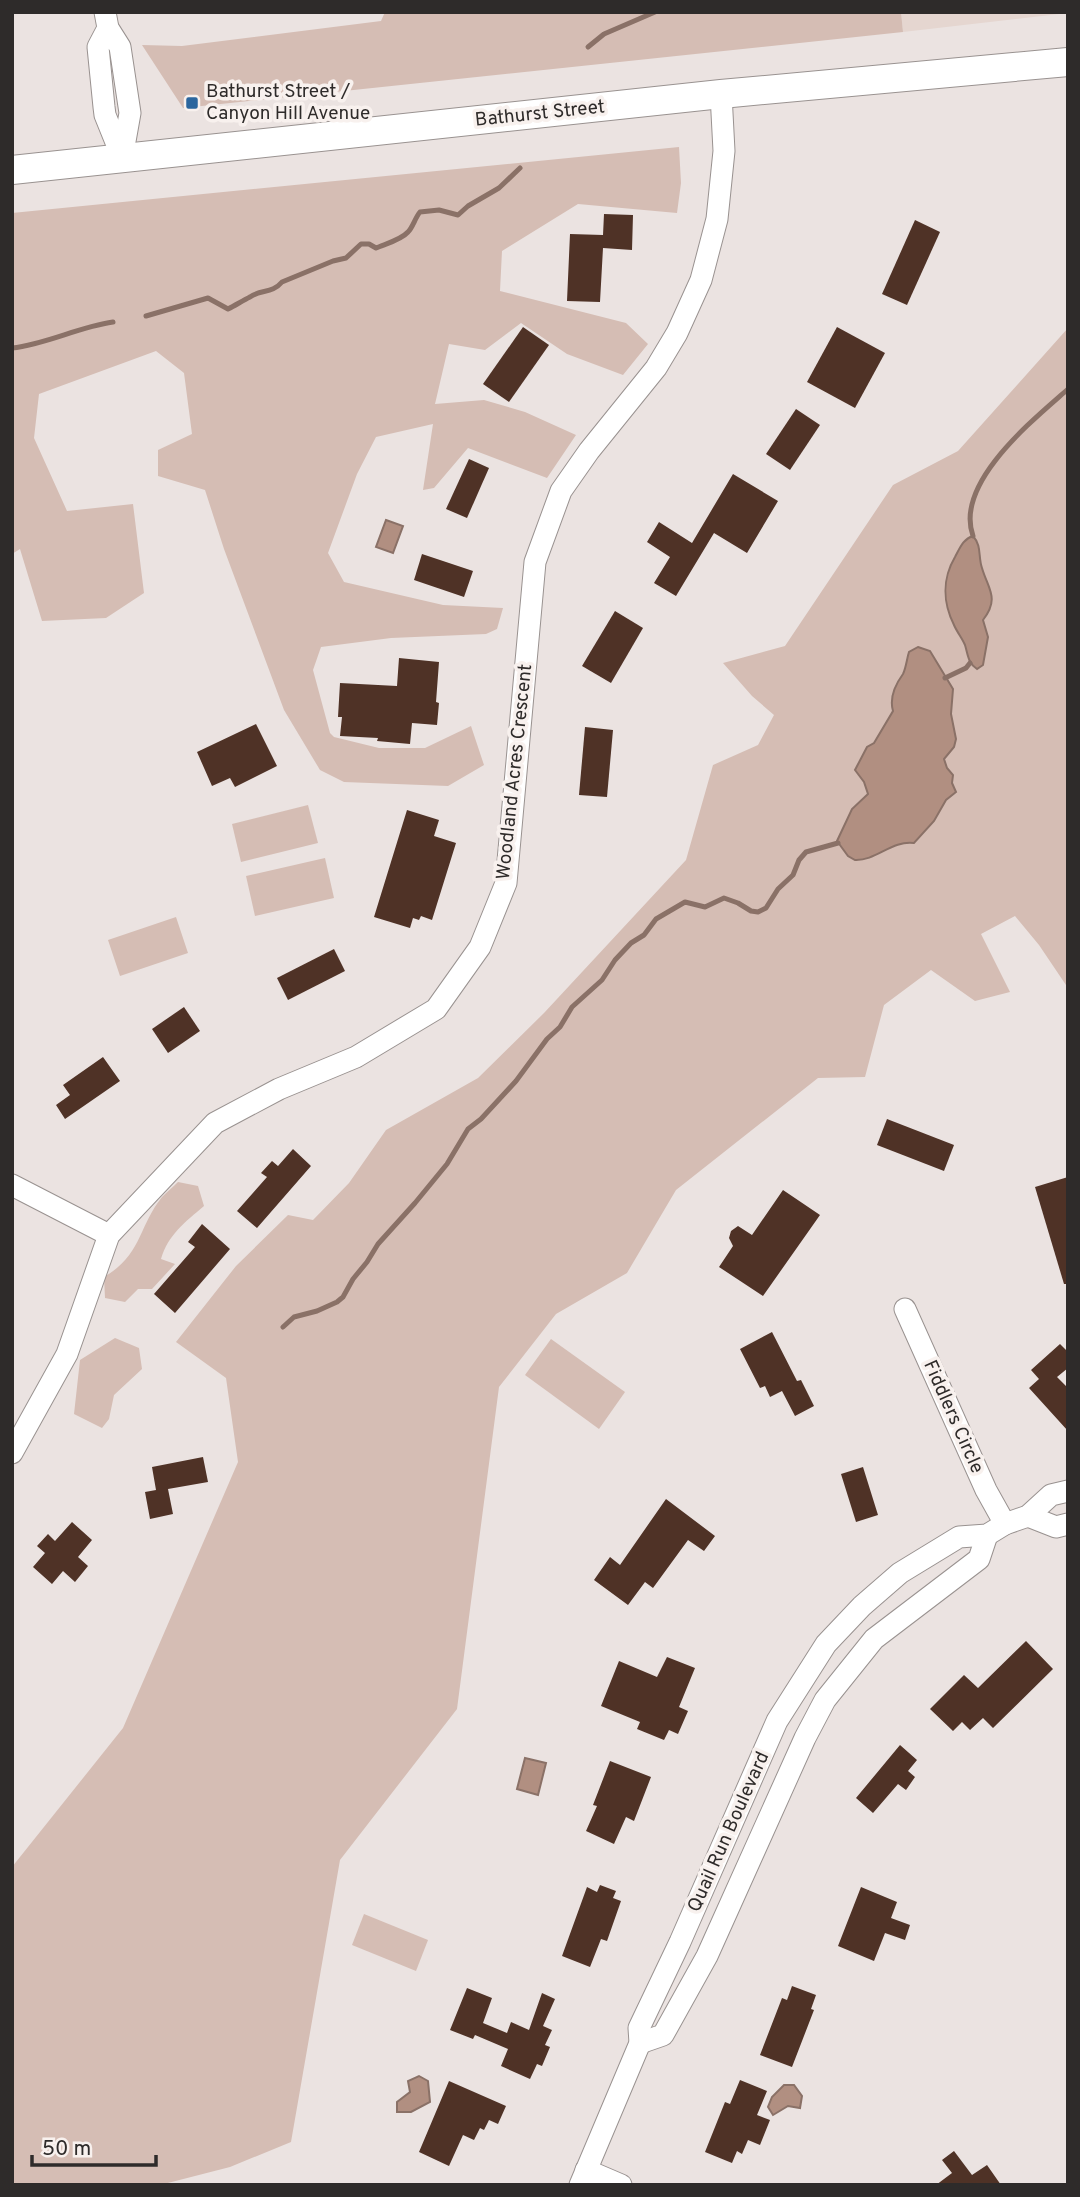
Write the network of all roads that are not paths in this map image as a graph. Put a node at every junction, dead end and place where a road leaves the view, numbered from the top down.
1 (106, 20) edge
2 (1068, 62) edge
3 (721, 94) junction
4 (122, 158) junction
5 (12, 170) edge
6 (12, 1185) edge
7 (109, 1235) junction
8 (905, 1309) dead end
9 (12, 1453) edge
10 (1068, 1491) edge
11 (1028, 1516) junction
12 (1068, 1524) edge
13 (996, 1530) junction
14 (777, 1721) junction
15 (805, 1738) junction
16 (681, 1942) junction
17 (707, 1956) junction
18 (640, 2043) junction
19 (583, 2177) edge
20 (621, 2185) edge

1 - 4 street
2 - 3 main road, Bathurst Street
3 - 4 main road, Bathurst Street
3 - 7 street, Woodland Acres Crescent
4 - 5 main road, Bathurst Street
6 - 7 street
7 - 9 street, Woodland Acres Crescent
8 - 13 street, Fiddlers Circle
10 - 11 street, Quail Run Boulevard
11 - 12 street
11 - 13 street, Quail Run Boulevard
13 - 14 street, Quail Run Boulevard
13 - 15 street, Quail Run Boulevard
14 - 15 street
14 - 16 street, Quail Run Boulevard
15 - 17 street, Quail Run Boulevard
16 - 17 street
16 - 18 street, Quail Run Boulevard
17 - 18 street, Quail Run Boulevard
18 - 19 street, Quail Run Boulevard
19 - 20 street

